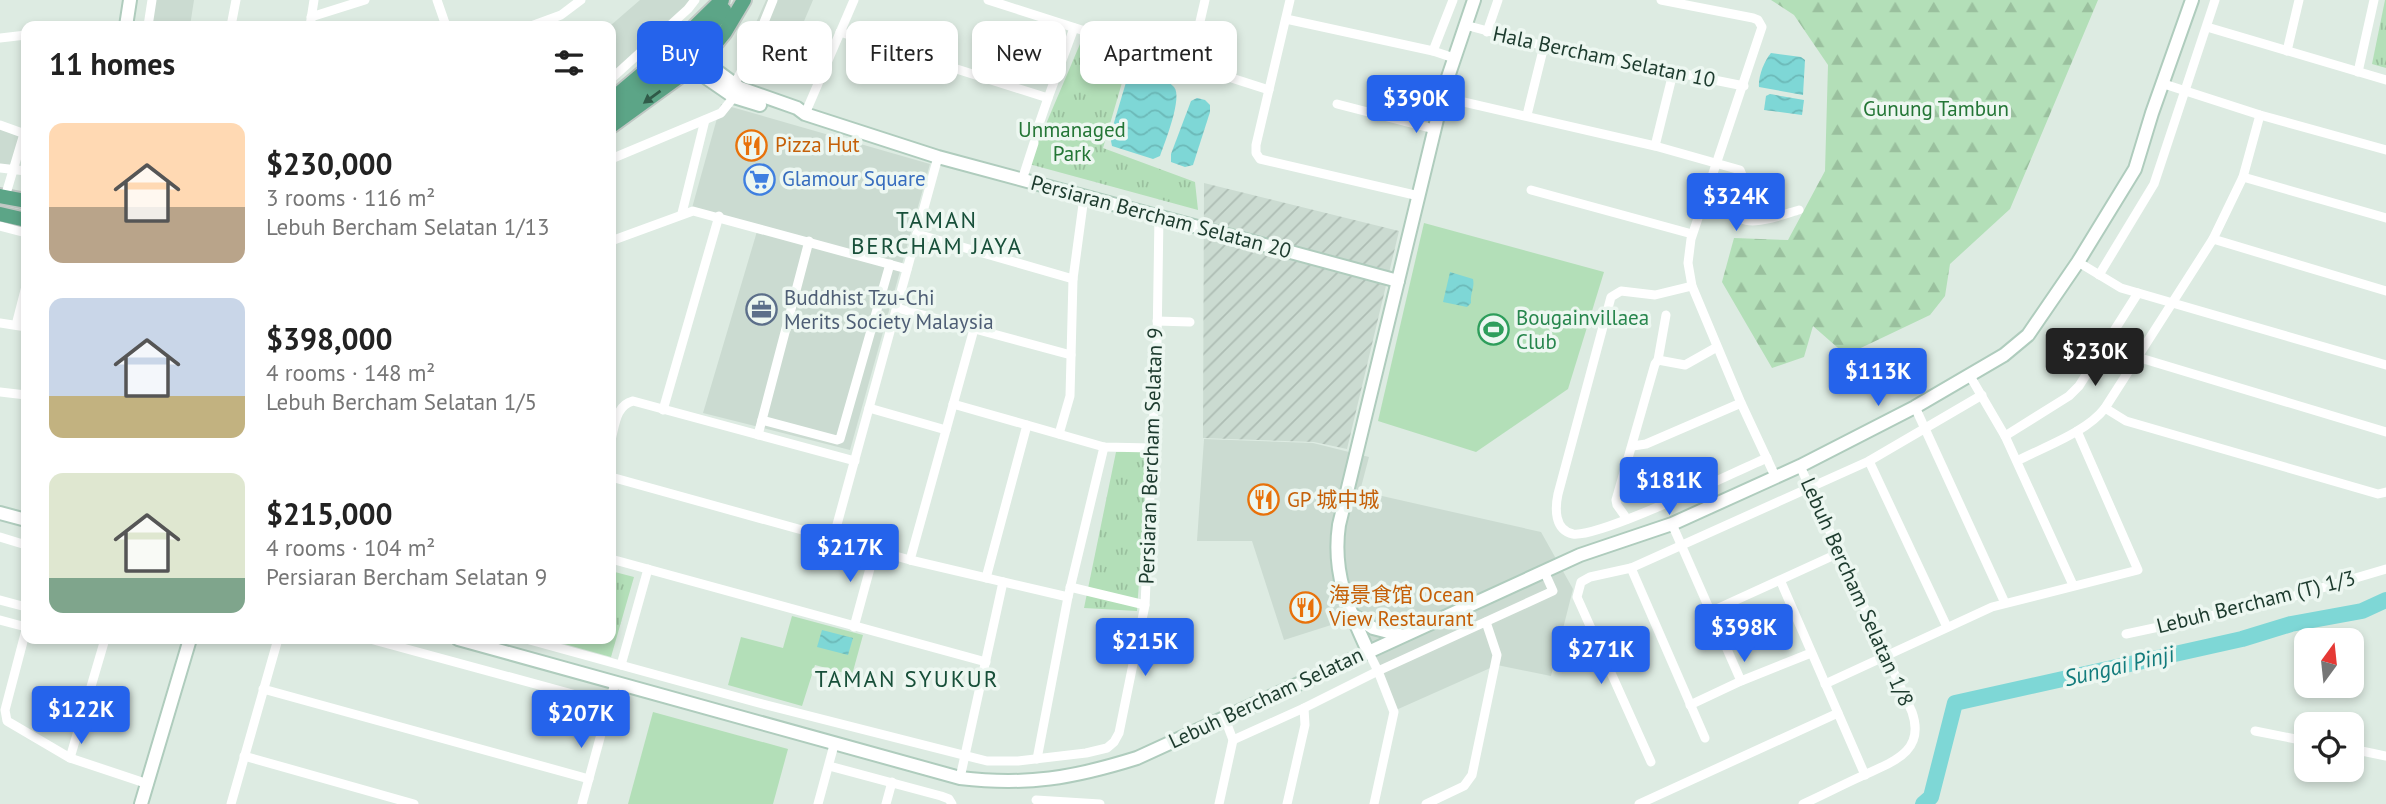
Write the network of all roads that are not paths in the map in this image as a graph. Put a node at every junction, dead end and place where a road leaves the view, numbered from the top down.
1 (130, 0) edge
2 (152, 0) edge
3 (236, 0) edge
4 (314, 0) edge
5 (365, 0) edge
6 (437, 0) edge
7 (581, 0) edge
8 (695, 0) edge
9 (722, 0) edge
10 (730, 0) edge
11 (744, 0) edge
12 (774, 0) edge
13 (854, 0) edge
14 (988, 0) edge
15 (1205, 0) edge
16 (1290, 0) edge
17 (1453, 0) edge
18 (1474, 0) edge
19 (1498, 0) edge
20 (1661, 0) edge
21 (2192, 0) edge
22 (2215, 0) edge
23 (2299, 0) edge
24 (2374, 0) edge
25 (1286, 19) junction
26 (127, 21) edge
27 (149, 21) edge
28 (233, 21) edge
29 (311, 21) edge
30 (313, 21) edge
31 (444, 21) edge
32 (545, 21) edge
33 (716, 21) edge
34 (765, 21) edge
35 (1200, 21) edge
36 (1465, 25) junction
37 (1074, 27) junction
38 (2207, 27) junction
39 (1080, 29) edge
40 (841, 32) junction
41 (1487, 32) junction
42 (723, 34) edge
43 (21, 35) edge
44 (0, 37) edge
45 (1544, 46) junction
46 (1430, 51) junction
47 (2287, 51) junction
48 (832, 52) edge
49 (1454, 58) junction
50 (2357, 72) junction
51 (1673, 73) junction
52 (616, 74) edge
53 (1237, 80) edge
54 (2386, 80) edge
55 (723, 81) edge
56 (646, 84) edge
57 (665, 84) edge
58 (739, 84) edge
59 (818, 84) edge
60 (2164, 84) junction
61 (1744, 86) junction
62 (736, 90) junction
63 (1269, 90) junction
64 (2186, 90) junction
65 (616, 96) edge
66 (1442, 97) junction
67 (1048, 98) junction
68 (1337, 104) dead end
69 (616, 107) edge
70 (805, 114) junction
71 (1527, 115) junction
72 (2260, 115) junction
73 (705, 120) junction
74 (616, 122) edge
75 (0, 125) edge
76 (1038, 127) dead end
77 (1434, 129) junction
78 (21, 130) edge
79 (1034, 143) dead end
80 (21, 145) edge
81 (1655, 146) junction
82 (2386, 150) edge
83 (616, 157) edge
84 (938, 157) junction
85 (1717, 162) junction
86 (0, 167) edge
87 (14, 170) junction
88 (21, 171) edge
89 (2243, 177) junction
90 (1022, 180) junction
91 (1531, 190) dead end
92 (1419, 196) junction
93 (1084, 197) junction
94 (2, 201) edge
95 (21, 201) edge
96 (1799, 210) dead end
97 (682, 213) junction
98 (719, 216) junction
99 (1159, 216) junction
100 (2386, 219) edge
101 (12, 220) edge
102 (917, 234) junction
103 (1692, 234) junction
104 (616, 239) edge
105 (2213, 239) junction
106 (808, 241) junction
107 (2078, 262) junction
108 (890, 264) junction
109 (908, 269) junction
110 (2099, 275) junction
111 (1073, 279) junction
112 (1398, 281) junction
113 (1692, 286) junction
114 (2386, 291) edge
115 (2138, 293) junction
116 (2171, 303) junction
117 (897, 308) junction
118 (1665, 315) dead end
119 (1157, 321) junction
120 (0, 323) edge
121 (1190, 323) dead end
122 (21, 326) edge
123 (974, 329) junction
124 (1717, 347) junction
125 (1071, 355) junction
126 (2137, 357) junction
127 (1658, 360) junction
128 (2385, 362) edge
129 (1970, 376) junction
130 (0, 391) edge
131 (21, 394) edge
132 (1982, 395) junction
133 (1741, 403) junction
134 (953, 404) junction
135 (1915, 407) junction
136 (869, 408) junction
137 (2105, 408) junction
138 (663, 410) junction
139 (847, 416) junction
140 (762, 420) junction
141 (866, 421) junction
142 (616, 423) edge
143 (1027, 425) junction
144 (1925, 428) junction
145 (946, 430) junction
146 (2077, 431) junction
147 (2386, 432) edge
148 (1059, 434) junction
149 (758, 435) junction
150 (2005, 436) junction
151 (1633, 446) junction
152 (1104, 447) junction
153 (1152, 448) junction
154 (1767, 458) junction
155 (855, 461) junction
156 (1868, 461) junction
157 (2017, 461) junction
158 (1800, 466) junction
159 (1775, 476) junction
160 (616, 478) edge
161 (1810, 486) junction
162 (2386, 494) edge
163 (0, 513) edge
164 (21, 519) edge
165 (1627, 519) junction
166 (1672, 524) junction
167 (0, 537) edge
168 (833, 539) junction
169 (21, 543) edge
170 (1683, 544) junction
171 (875, 550) junction
172 (1839, 554) junction
173 (910, 559) junction
174 (616, 560) edge
175 (1631, 568) junction
176 (648, 569) junction
177 (2386, 569) edge
178 (1544, 571) junction
179 (986, 578) junction
180 (1003, 582) junction
181 (1781, 582) junction
182 (2073, 586) junction
183 (1069, 592) junction
184 (0, 600) edge
185 (2005, 603) junction
186 (1145, 605) junction
187 (21, 606) edge
188 (1712, 611) junction
189 (1351, 614) junction
190 (0, 621) edge
191 (1486, 622) junction
192 (21, 627) edge
193 (854, 627) junction
194 (1947, 627) junction
195 (2126, 634) dead end
196 (1401, 635) junction
197 (22, 644) edge
198 (104, 644) edge
199 (189, 644) edge
200 (276, 644) edge
201 (388, 644) edge
202 (480, 644) edge
203 (556, 644) edge
204 (1368, 651) junction
205 (1811, 653) junction
206 (1886, 656) junction
207 (986, 662) junction
208 (621, 665) junction
209 (1378, 671) junction
210 (1741, 681) junction
211 (615, 683) junction
212 (1825, 684) junction
213 (263, 689) junction
214 (609, 704) junction
215 (1690, 705) junction
216 (1304, 708) junction
217 (1838, 713) junction
218 (1225, 719) junction
219 (2255, 731) dead end
220 (1705, 738) dead end
221 (2294, 739) edge
222 (1233, 740) junction
223 (834, 745) junction
224 (2364, 752) edge
225 (2386, 756) edge
226 (244, 757) junction
227 (966, 757) junction
228 (70, 758) junction
229 (1037, 759) junction
230 (1651, 762) dead end
231 (829, 766) junction
232 (1866, 775) junction
233 (960, 778) junction
234 (589, 779) junction
235 (1046, 781) junction
236 (892, 782) junction
237 (1021, 782) junction
238 (148, 784) junction
239 (1036, 799) edge
240 (951, 802) edge
241 (141, 804) edge
242 (231, 804) edge
243 (414, 804) edge
244 (582, 804) edge
245 (818, 804) edge
246 (886, 804) edge
247 (1100, 804) edge
248 (1219, 804) edge
249 (1287, 804) edge
250 (1374, 804) edge
251 (1426, 804) edge
252 (1639, 804) edge
253 (1803, 804) edge

1 - 26 street
2 - 27 street
3 - 28 street
4 - 29 street
5 - 30 street
6 - 31 street
7 - 32 street
8 - 52 street
9 - 65 main road
10 - 33 main road
11 - 42 main road
12 - 34 street
13 - 40 street
14 - 37 street
15 - 35 street
16 - 25 street
17 - 46 street
18 - 36 street
19 - 41 street
20 - 61 street
21 - 60 street, Lebuh Bercham Selatan
22 - 38 street
23 - 47 street
24 - 50 street
25 - 46 street
25 - 63 street
36 - 41 street, Hala Bercham Selatan 10
36 - 49 street
37 - 39 street
37 - 67 street
38 - 47 street
38 - 64 street
40 - 48 street
40 - 67 street
41 - 45 street, Hala Bercham Selatan 10
43 - 44 street
45 - 51 street, Hala Bercham Selatan 10
45 - 71 street
46 - 49 street
47 - 50 street
49 - 66 street
50 - 54 street
51 - 61 street, Hala Bercham Selatan 10
51 - 81 street
53 - 63 street
55 - 62 street
56 - 69 main road
57 -> 74 main road
58 - 62 street
59 - 70 street
60 - 64 street
60 - 107 street, Lebuh Bercham Selatan
61 - 85 street
62 - 70 street, Persiaran Bercham Selatan 20
62 - 73 street
63 - 92 street
64 - 72 street
64 - 110 street
66 - 71 street
66 - 77 street
67 - 76 street
68 - 77 street
70 - 84 street, Persiaran Bercham Selatan 20
71 - 81 street
72 - 82 street
72 - 89 street
73 - 83 street
73 - 97 street
75 - 78 street
77 - 92 street
79 - 90 street
80 - 87 street
81 - 85 street
84 - 90 street, Persiaran Bercham Selatan 20
84 - 102 street
85 - 96 street
85 - 103 street
86 - 87 street
87 - 88 street
87 - 94 street
89 - 100 street
89 - 105 street
90 - 93 street, Persiaran Bercham Selatan 20
91 - 103 street
92 - 112 street
93 - 99 street, Persiaran Bercham Selatan 20
93 - 111 street
94 - 95 main road
94 - 101 main road
97 - 98 street
97 - 104 street
98 - 106 street
98 - 138 street
99 - 112 street, Persiaran Bercham Selatan 20
99 - 119 street, Persiaran Bercham Selatan 9
102 - 109 street
102 - 111 street
103 - 113 street
105 - 114 street
105 - 116 street
106 - 108 street
106 - 140 street
107 - 110 street
107 - 129 street, Lebuh Bercham Selatan
108 - 109 street
108 - 139 street
109 - 117 street
110 - 115 street
111 - 125 street
112 - 189 street
113 - 124 street
113 - 165 street
115 - 116 street
115 - 150 street
116 - 126 street
116 - 128 street
117 - 123 street
117 - 136 street
118 - 127 street
119 - 121 street
119 - 153 street, Persiaran Bercham Selatan 9
120 - 122 street
123 - 125 street
123 - 134 street
124 - 127 street
124 - 133 street
125 - 148 street
126 - 137 street
126 - 147 street
127 - 151 street
129 - 132 street
129 - 135 street, Lebuh Bercham Selatan
130 - 131 street
132 - 144 street
132 - 150 street
133 - 151 street
133 - 154 street
134 - 143 street
134 - 145 street
135 - 144 street
135 - 158 street, Lebuh Bercham Selatan
136 - 141 street
136 - 145 street
137 - 146 street
137 - 162 street
138 - 142 street
138 - 149 street
139 - 140 street
139 - 141 street
140 - 149 street
141 - 155 street
143 - 148 street
143 - 179 street
144 - 156 street
144 - 185 street
145 - 173 street
146 - 157 street
146 - 182 street
148 - 152 street
149 - 155 street
150 - 157 street
151 - 165 street
152 - 153 street
152 - 183 street
153 - 186 street, Persiaran Bercham Selatan 9
154 - 159 street
154 - 165 street
155 - 168 street
156 - 161 street
156 - 194 street
157 - 182 street
158 - 159 street, Lebuh Bercham Selatan
158 - 161 street, Lebuh Bercham Selatan 1/8
159 - 166 street, Lebuh Bercham Selatan
160 - 168 street
161 - 170 street
161 - 172 street, Lebuh Bercham Selatan 1/8
163 - 164 street
166 - 170 street
166 - 178 street, Lebuh Bercham Selatan
167 - 169 street
168 - 171 street
170 - 175 street
170 - 188 street
171 - 173 street
171 - 193 street
172 - 181 street
172 - 206 street, Lebuh Bercham Selatan 1/8
173 - 179 street
174 - 176 street
175 - 215 street
175 - 230 street
176 - 193 street
176 - 208 street
177 - 195 street, Lebuh Bercham (T) 1/3
178 - 191 street
178 - 196 street, Lebuh Bercham Selatan
179 - 180 street
180 - 183 street
180 - 207 street
181 - 188 street
181 - 205 street
182 - 185 street
183 - 186 street
183 - 229 street
184 - 187 street
185 - 194 street
186 - 229 street, Persiaran Bercham Selatan 9
188 - 210 street
189 - 196 street
189 - 204 street
190 - 192 street
191 - 209 street
191 - 251 street
193 - 207 street
194 - 206 street
196 - 204 street, Lebuh Bercham Selatan
197 - 228 street
198 - 228 street
199 - 238 street
200 - 213 street
201 - 214 street
202 - 211 street, Lebuh Bercham Selatan
203 - 208 street, Persiaran Bercham Selatan 9
204 - 209 street
204 - 218 street, Lebuh Bercham Selatan
205 - 210 street
205 - 212 street
206 - 212 street
206 - 232 street, Lebuh Bercham Selatan 1/8
207 - 227 street
208 - 227 street, Persiaran Bercham Selatan 9
209 - 216 street
209 - 250 street
210 - 215 street
211 - 214 street
211 - 223 street, Lebuh Bercham Selatan
212 - 217 street
213 - 226 street
213 - 234 street
214 - 234 street
215 - 220 street
216 - 222 street
216 - 249 street
217 - 232 street
217 - 252 street
218 - 222 street
218 - 235 street, Lebuh Bercham Selatan
219 - 221 street
222 - 248 street
223 - 231 street
223 - 233 street, Lebuh Bercham Selatan
224 - 225 street
226 - 242 street
226 - 243 street
227 - 229 street, Persiaran Bercham Selatan 9
227 - 233 street
228 - 238 street
231 - 236 street
231 - 245 street
232 - 253 street
233 - 237 street, Lebuh Bercham Selatan
234 - 244 street
235 - 237 street, Lebuh Bercham Selatan
235 - 239 street
236 - 240 street
236 - 246 street
237 - 239 street
238 - 241 street
239 - 247 street

